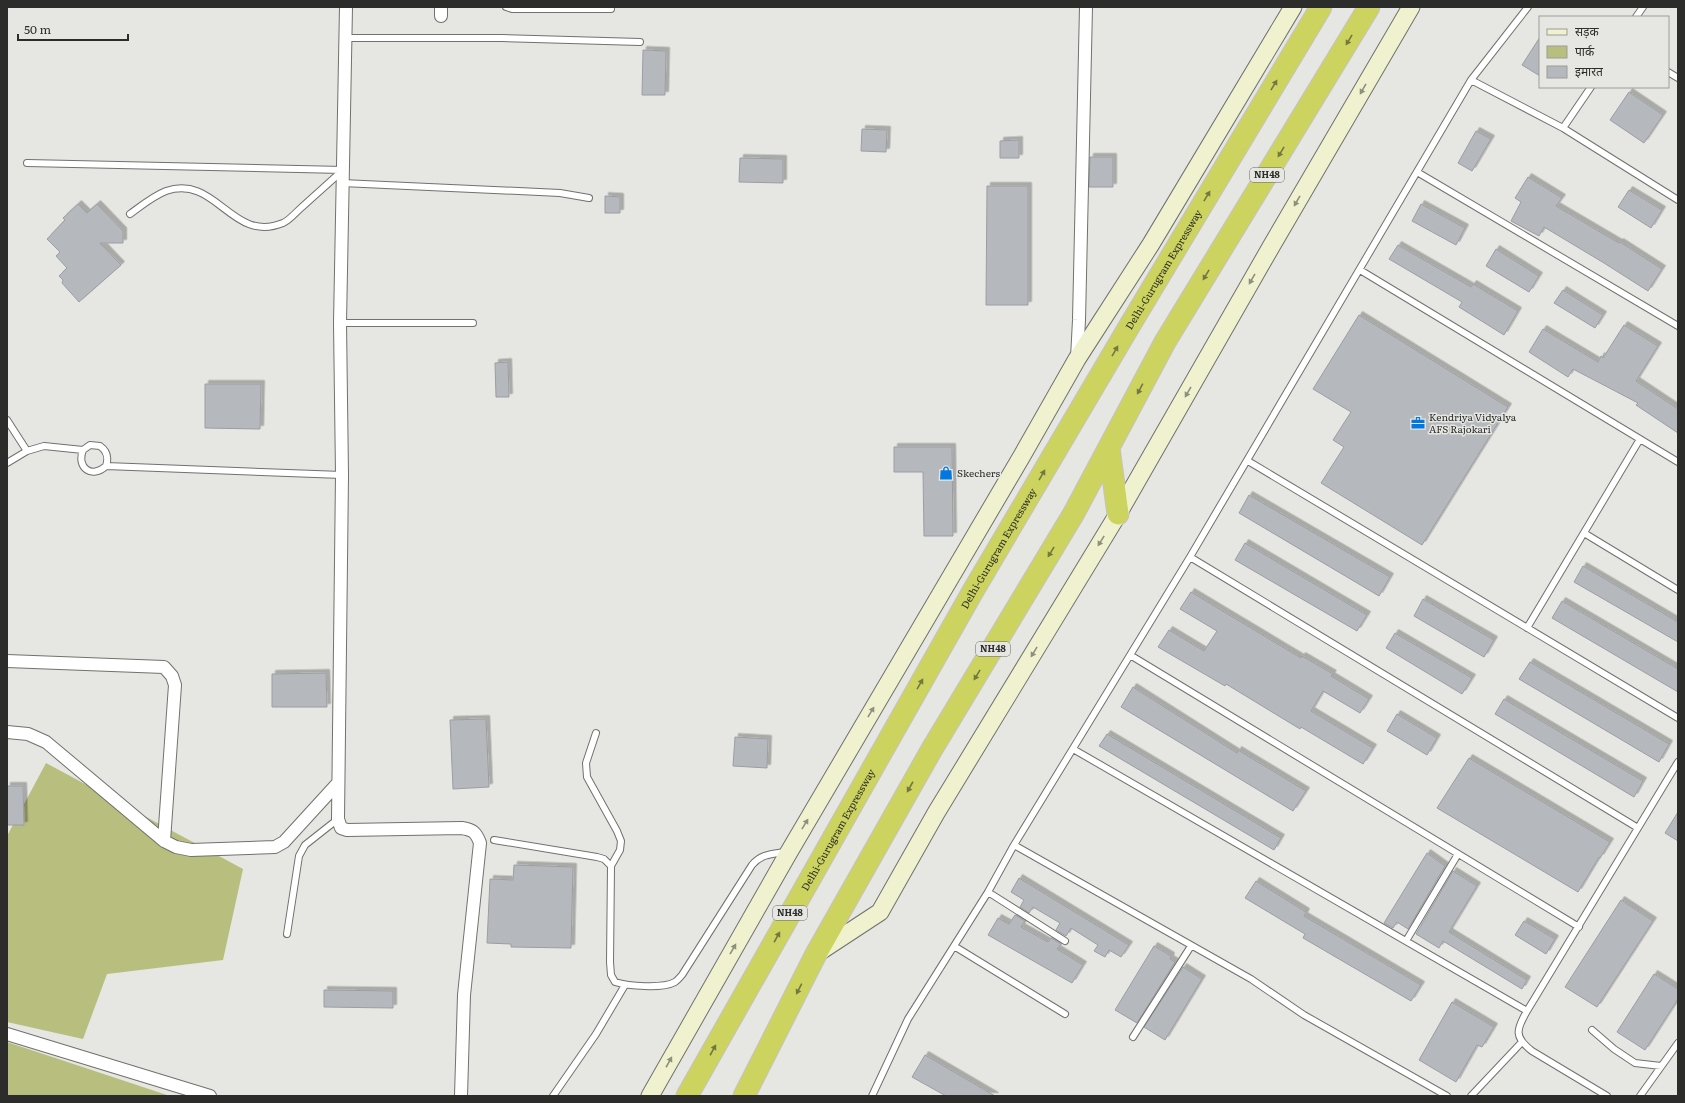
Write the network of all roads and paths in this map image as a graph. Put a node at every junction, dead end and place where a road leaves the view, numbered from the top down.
1 (346, 7) edge
2 (506, 7) edge
3 (1086, 7) edge
4 (1293, 7) edge
5 (1321, 7) edge
6 (1369, 7) edge
7 (1411, 7) edge
8 (1528, 7) edge
9 (1643, 7) edge
10 (611, 10) dead end
11 (1637, 16) edge
12 (346, 38) junction
13 (640, 42) dead end
14 (1669, 73) edge
15 (1678, 78) edge
16 (1471, 80) junction
17 (1590, 88) edge
18 (1563, 128) junction
19 (27, 163) dead end
20 (343, 170) junction
21 (1417, 172) junction
22 (342, 183) junction
23 (589, 198) dead end
24 (1678, 200) edge
25 (130, 214) dead end
26 (1360, 270) junction
27 (340, 323) junction
28 (473, 323) dead end
29 (1678, 326) edge
30 (1077, 359) junction
31 (7, 420) edge
32 (1640, 439) junction
33 (1109, 448) junction
34 (83, 450) junction
35 (27, 451) junction
36 (1248, 461) junction
37 (1678, 462) edge
38 (7, 463) edge
39 (106, 466) junction
40 (342, 475) junction
41 (1118, 514) junction
42 (1584, 533) junction
43 (1190, 557) junction
44 (1678, 590) edge
45 (1527, 628) junction
46 (1130, 655) junction
47 (7, 661) edge
48 (1678, 718) edge
49 (7, 732) edge
50 (596, 733) dead end
51 (1073, 749) junction
52 (1678, 762) edge
53 (337, 784) junction
54 (338, 819) junction
55 (1638, 828) junction
56 (494, 840) dead end
57 (164, 841) junction
58 (1014, 845) junction
59 (789, 852) junction
60 (1458, 854) junction
61 (611, 866) junction
62 (988, 892) junction
63 (1579, 927) junction
64 (287, 934) dead end
65 (1065, 941) dead end
66 (1406, 941) junction
67 (954, 946) junction
68 (1191, 946) junction
69 (816, 954) junction
70 (625, 985) junction
71 (1527, 1011) junction
72 (1065, 1014) dead end
73 (1592, 1030) dead end
74 (7, 1034) edge
75 (1133, 1038) dead end
76 (1522, 1043) junction
77 (1677, 1044) edge
78 (1661, 1066) junction
79 (210, 1096) edge
80 (461, 1096) edge
81 (553, 1096) edge
82 (650, 1096) edge
83 (687, 1096) edge
84 (744, 1096) edge
85 (872, 1096) edge
86 (1447, 1096) edge
87 (1471, 1096) edge
88 (1607, 1096) edge
89 (1640, 1096) edge

1 - 12 street
2 - 10 lane
3 - 30 street
4 - 30 main road
83 -> 5 highway, Delhi-Gurugram Expressway / NH48
6 -> 33 highway, NH48
7 -> 41 main road
8 - 16 lane
9 - 11 lane
12 - 13 lane
12 - 20 street
14 - 15 lane
16 - 18 lane
16 - 21 lane
17 - 18 lane
18 - 24 lane
19 - 20 lane
20 - 22 street
20 - 25 lane
21 - 26 lane
21 - 29 lane
22 - 23 lane
22 - 27 street
26 - 32 lane
26 - 36 lane
27 - 28 lane
27 - 40 street
59 -> 30 main road
31 - 35 lane
32 - 37 lane
32 - 42 lane
33 - 41 highway
33 -> 69 highway, NH48
34 - 35 lane
34 - 39 lane
34 - 39 lane
35 - 38 lane
36 - 43 lane
36 - 45 lane
39 - 40 lane
40 - 53 street
41 -> 69 main road
42 - 44 lane
42 - 45 lane
43 - 46 lane
43 - 55 lane
45 - 48 lane
46 - 51 lane
46 - 60 lane
47 - 57 street
49 - 57 street
50 - 61 lane
51 - 58 lane
51 - 66 lane
52 - 55 lane
53 - 54 street
53 - 57 street
54 - 64 lane
54 - 80 street
55 - 63 lane
56 - 61 lane
58 - 62 lane
58 - 68 lane
59 - 70 lane
82 -> 59 main road
60 - 63 lane
60 - 66 lane
61 - 70 lane
62 - 65 lane
62 - 67 lane
63 - 71 lane
66 - 71 lane
67 - 72 lane
67 - 85 lane
68 - 75 lane
68 - 86 lane
69 -> 84 highway, NH48
70 - 81 lane
71 - 76 lane
73 - 78 lane
74 - 79 street
76 - 87 lane
76 - 88 lane
77 - 78 lane
78 - 89 lane

